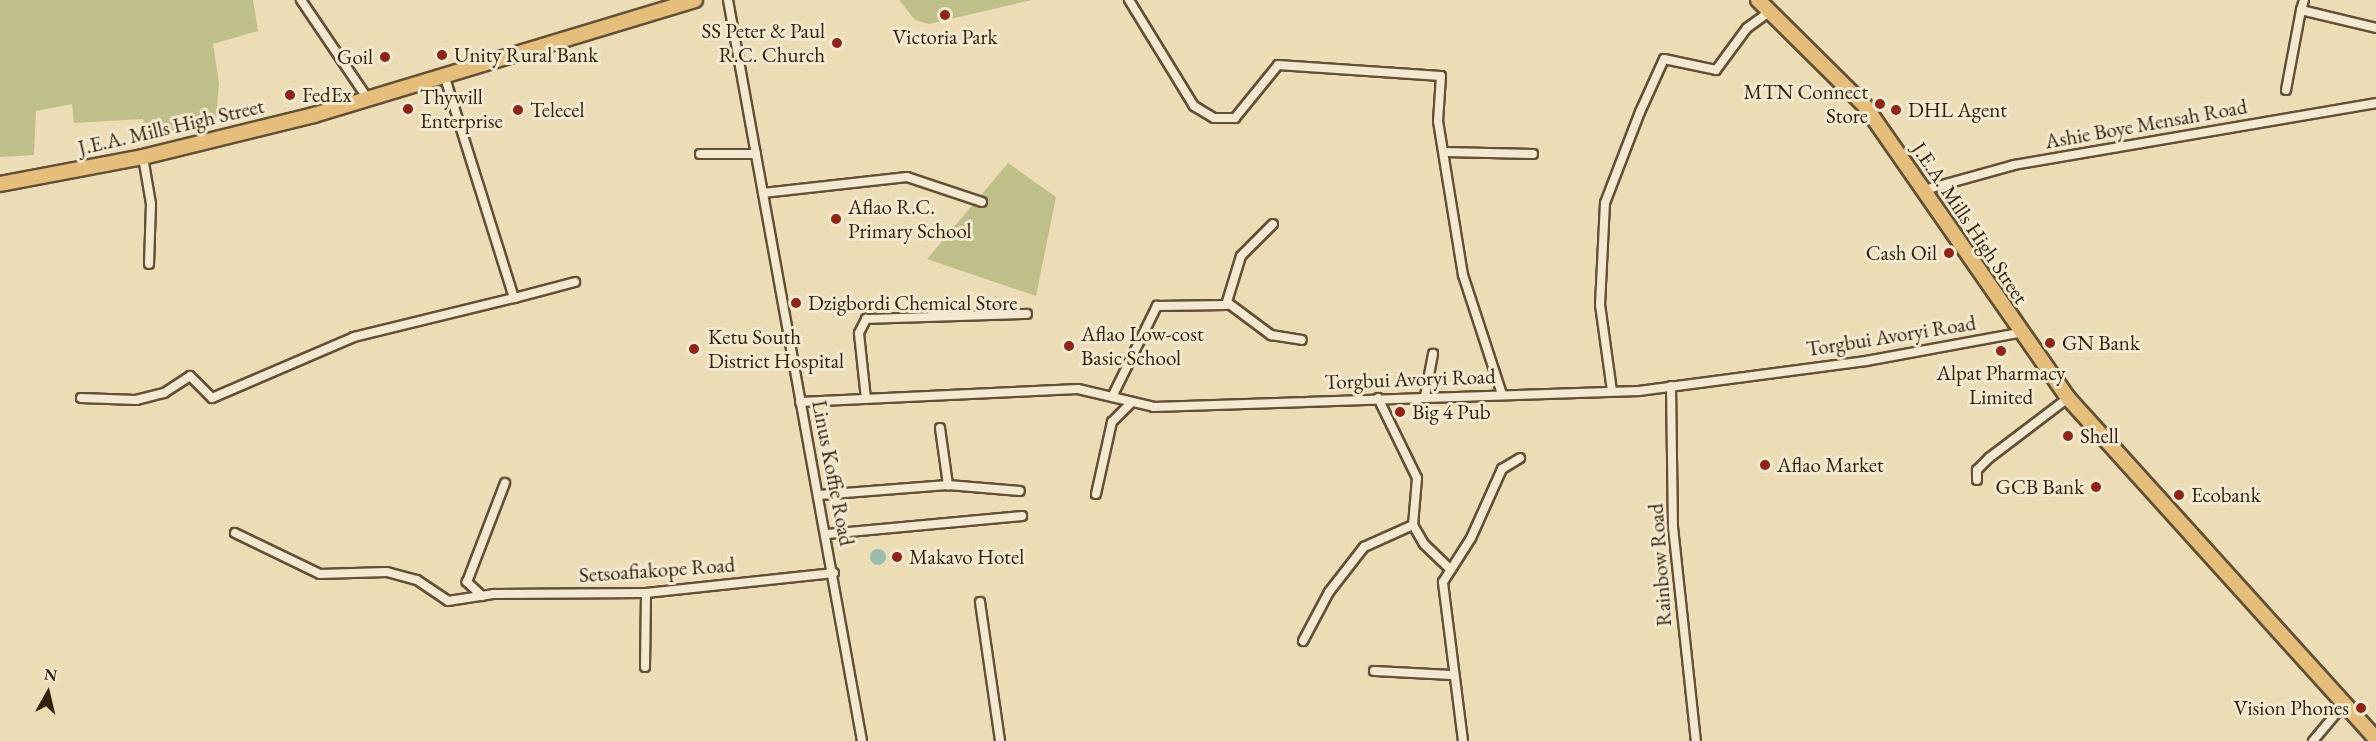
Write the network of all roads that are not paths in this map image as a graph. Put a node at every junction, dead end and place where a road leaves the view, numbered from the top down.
1 (301, 0) edge
2 (695, 0) edge
3 (728, 0) edge
4 (1129, 0) edge
5 (1758, 0) edge
6 (2304, 0) edge
7 (2301, 10) junction
8 (1770, 11) junction
9 (2376, 28) edge
10 (444, 75) junction
11 (2286, 90) dead end
12 (368, 99) junction
13 (2376, 103) edge
14 (1445, 152) junction
15 (1533, 153) dead end
16 (700, 154) dead end
17 (756, 154) junction
18 (143, 158) junction
19 (0, 184) edge
20 (1924, 190) junction
21 (763, 192) junction
22 (982, 201) dead end
23 (1273, 224) dead end
24 (149, 264) dead end
25 (575, 282) dead end
26 (514, 298) junction
27 (1228, 303) junction
28 (1027, 314) dead end
29 (2019, 333) junction
30 (1302, 340) dead end
31 (1433, 354) dead end
32 (1671, 386) junction
33 (1612, 391) junction
34 (1502, 394) junction
35 (1425, 396) junction
36 (1112, 397) junction
37 (81, 398) dead end
38 (1377, 398) junction
39 (2068, 398) junction
40 (866, 399) junction
41 (800, 402) junction
42 (1132, 402) junction
43 (940, 428) dead end
44 (1520, 458) dead end
45 (1977, 480) dead end
46 (504, 483) dead end
47 (948, 485) junction
48 (1020, 491) dead end
49 (1096, 494) dead end
50 (819, 495) junction
51 (1022, 516) dead end
52 (1413, 525) junction
53 (236, 533) dead end
54 (827, 534) junction
55 (1450, 570) junction
56 (834, 573) junction
57 (646, 593) junction
58 (482, 596) junction
59 (980, 602) dead end
60 (1302, 641) dead end
61 (645, 667) dead end
62 (1374, 670) dead end
63 (1452, 675) junction
64 (2344, 704) junction
65 (2376, 739) edge
66 (862, 741) edge
67 (1000, 741) edge
68 (1463, 741) edge
69 (1696, 741) edge
70 (2313, 741) edge

1 - 12 street
2 - 10 highway, J.E.A. Mills High Street
3 - 17 street, Linus Koffie Road
4 - 14 street
5 - 8 highway, J.E.A. Mills High Street
6 - 7 street
7 - 9 street
7 - 11 street
8 - 20 highway, J.E.A. Mills High Street
8 - 33 street
10 - 12 highway, J.E.A. Mills High Street
10 - 26 street
12 - 18 highway, J.E.A. Mills High Street
13 - 20 street, Ashie Boye Mensah Road
14 - 15 street
14 - 34 street
16 - 17 street
17 - 21 street, Linus Koffie Road
18 - 19 highway, J.E.A. Mills High Street
18 - 24 street
20 - 29 highway, J.E.A. Mills High Street
21 - 22 street
21 - 41 street, Linus Koffie Road
23 - 27 street
25 - 26 street
26 - 37 street
27 - 30 street
27 - 36 street
28 - 40 street
29 - 32 street, Torgbui Avoryi Road
29 - 39 highway, J.E.A. Mills High Street
31 - 35 street
32 - 33 street, Torgbui Avoryi Road
32 - 69 street, Rainbow Road
33 - 34 street, Torgbui Avoryi Road
34 - 35 street, Torgbui Avoryi Road
35 - 38 street, Torgbui Avoryi Road
36 - 40 street, Torgbui Avoryi Road
36 - 42 street, Torgbui Avoryi Road
38 - 42 street, Torgbui Avoryi Road
38 - 52 street
39 - 45 street
39 - 64 highway, J.E.A. Mills High Street
40 - 41 street, Torgbui Avoryi Road
41 - 50 street, Linus Koffie Road
42 - 49 street
43 - 47 street
44 - 55 street
46 - 58 street
47 - 48 street
47 - 50 street
50 - 54 street, Linus Koffie Road
51 - 54 street
52 - 55 street
52 - 60 street
53 - 58 street, Setsoafiakope Road
54 - 56 street, Linus Koffie Road
55 - 63 street
56 - 57 street, Setsoafiakope Road
56 - 66 street, Linus Koffie Road
57 - 58 street, Setsoafiakope Road
57 - 61 street
59 - 67 street
62 - 63 street
63 - 68 street
64 - 65 highway, J.E.A. Mills High Street
64 - 70 street

